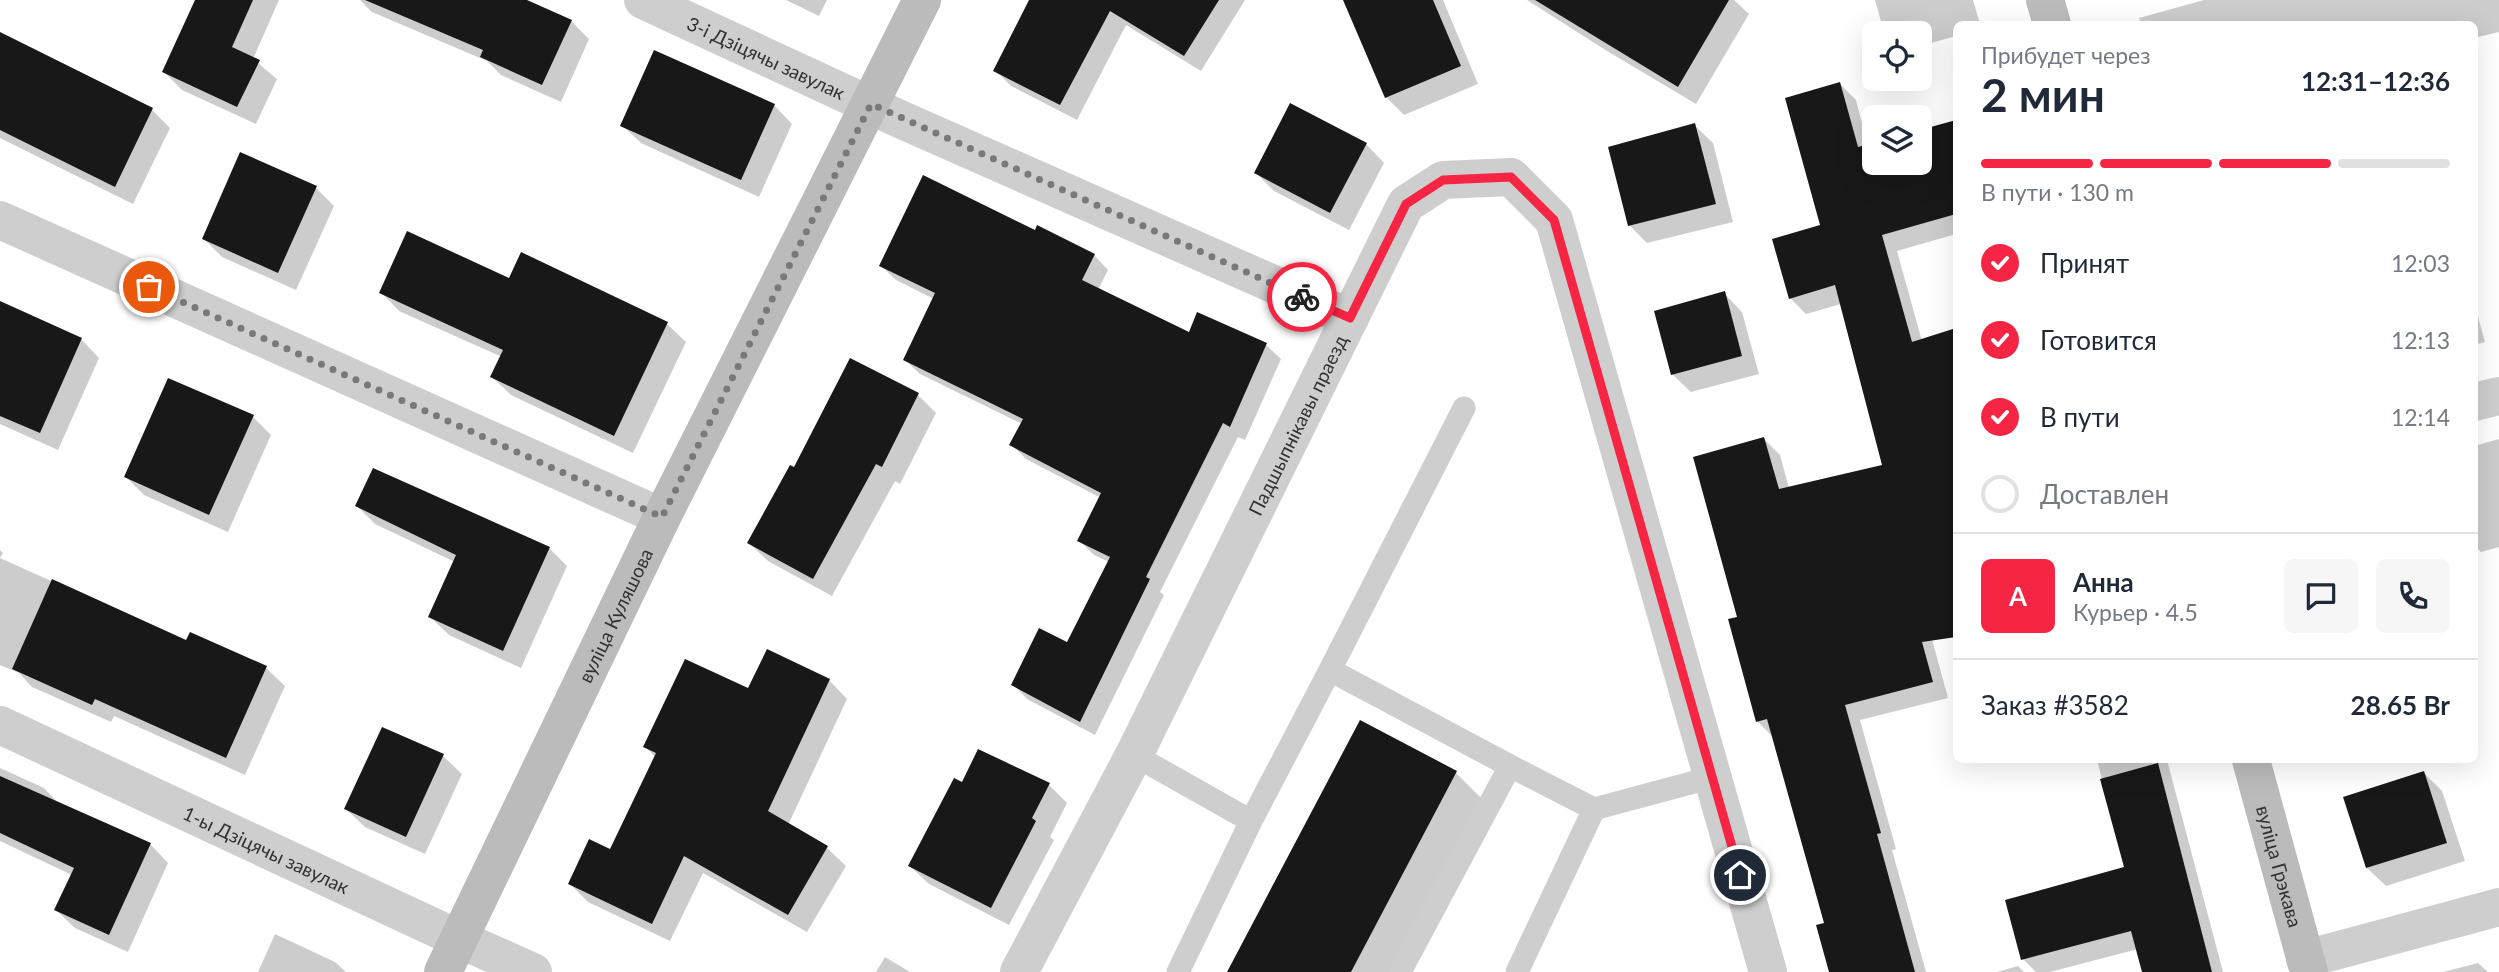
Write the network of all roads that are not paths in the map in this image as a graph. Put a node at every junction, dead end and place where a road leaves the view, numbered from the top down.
1 (643, 0) edge
2 (922, 0) edge
3 (2045, 0) edge
4 (2051, 21) edge
5 (871, 104) junction
6 (0, 220) edge
7 (1350, 318) junction
8 (2499, 396) edge
9 (2478, 401) edge
10 (1464, 408) dead end
11 (662, 517) junction
12 (1330, 670) junction
13 (0, 724) edge
14 (1134, 755) junction
15 (2252, 763) edge
16 (1510, 766) junction
17 (1713, 777) junction
18 (1594, 809) junction
19 (1251, 821) junction
20 (2499, 907) edge
21 (451, 956) edge
22 (2307, 965) edge
23 (533, 972) edge
24 (1019, 972) edge
25 (1178, 972) edge
26 (1400, 972) edge
27 (1517, 972) edge
28 (1768, 972) edge

1 - 5 street, 3-і Дзіцячы завулак
2 - 5 street, вуліца Куляшова
3 - 4 street
5 - 7 street, 3-і Дзіцячы завулак
5 - 11 street, вуліца Куляшова
6 - 11 street
7 - 14 street, Падшыпнікавы праезд
7 - 17 street, Падшыпнікавы праезд
8 - 9 street
10 - 12 lane
11 - 21 street, вуліца Куляшова
12 - 16 lane
12 - 19 lane
13 - 21 street, 1-ы Дзіцячы завулак
14 - 19 lane
14 - 24 street, Падшыпнікавы праезд
15 - 22 street, вуліца Грэкава
16 - 18 lane
16 - 26 lane
17 - 18 lane
17 - 28 street, Падшыпнікавы праезд
18 - 27 lane
19 - 25 lane
20 - 22 street
21 - 23 street, 1-ы Дзіцячы завулак

